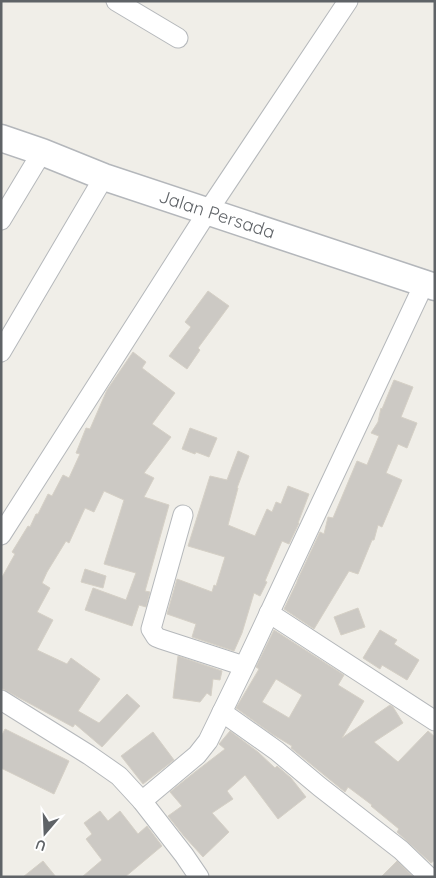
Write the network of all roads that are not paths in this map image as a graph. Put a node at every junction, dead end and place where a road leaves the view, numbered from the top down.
1 (116, 1) edge
2 (348, 1) edge
3 (178, 38) dead end
4 (1, 138) edge
5 (42, 152) junction
6 (104, 177) junction
7 (208, 211) junction
8 (1, 220) edge
9 (430, 286) edge
10 (1, 352) edge
11 (183, 515) dead end
12 (1, 535) edge
13 (269, 613) junction
14 (244, 666) junction
15 (1, 700) edge
16 (222, 712) junction
17 (435, 720) edge
18 (142, 801) junction
19 (199, 877) edge
20 (429, 877) edge

1 - 3 street
2 - 7 street
4 - 5 street, Jalan Persada
5 - 6 street, Jalan Persada
5 - 8 street
6 - 7 street, Jalan Persada
6 - 10 street
7 - 9 street, Jalan Persada
7 - 12 street
9 - 13 street
11 - 14 street
13 - 14 street
13 - 17 street
14 - 16 street
15 - 18 street
16 - 18 street
16 - 20 street
18 - 19 street

